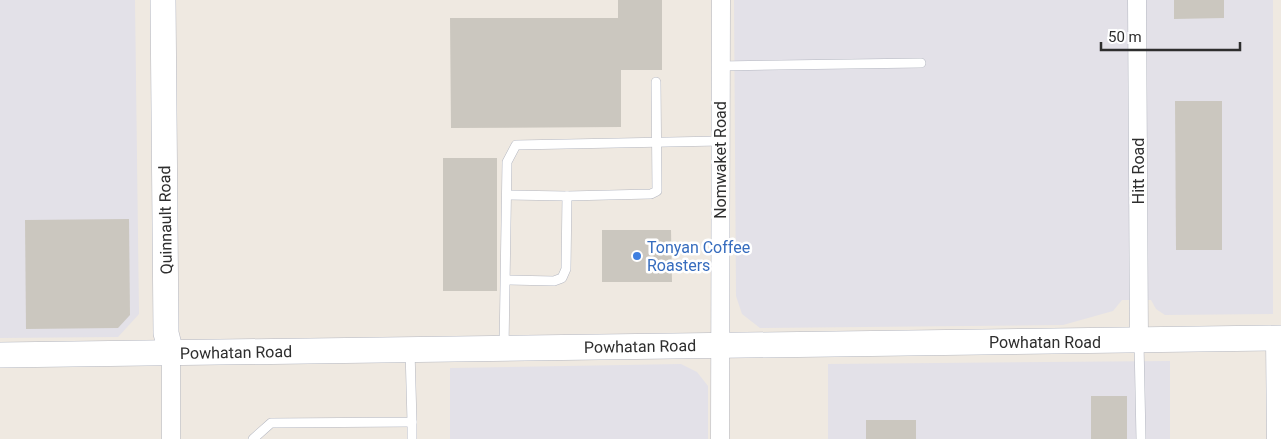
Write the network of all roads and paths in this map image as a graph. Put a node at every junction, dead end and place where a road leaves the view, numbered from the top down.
1 (164, 0) edge
2 (721, 0) edge
3 (1137, 0) edge
4 (922, 63) dead end
5 (720, 66) junction
6 (656, 82) dead end
7 (720, 141) junction
8 (658, 142) junction
9 (507, 195) junction
10 (567, 196) junction
11 (506, 280) junction
12 (1278, 338) edge
13 (1139, 342) junction
14 (719, 345) junction
15 (504, 348) junction
16 (410, 350) junction
17 (171, 353) junction
18 (0, 355) edge
19 (412, 422) junction
20 (171, 439) edge
21 (253, 439) edge
22 (412, 439) edge
23 (720, 439) edge
24 (1141, 439) edge
25 (1276, 439) edge

1 - 17 street, Quinnault Road
2 - 5 street, Nomwaket Road
3 - 13 street, Hitt Road
4 - 5 lane
5 - 7 street, Nomwaket Road
6 - 8 lane
7 - 8 lane
7 - 14 street, Nomwaket Road
8 - 9 lane
8 - 10 lane
9 - 10 lane
9 - 11 lane
10 - 11 lane
11 - 15 lane
12 - 13 street, Powhatan Road
12 - 25 street
13 - 14 street, Powhatan Road
13 - 24 lane
14 - 15 street, Powhatan Road
14 - 23 street, Nomwaket Road
15 - 16 street, Powhatan Road
16 - 17 street, Powhatan Road
16 - 19 lane
17 - 18 street, Powhatan Road
17 - 20 street, Quinnault Road
19 - 21 lane
19 - 22 lane

